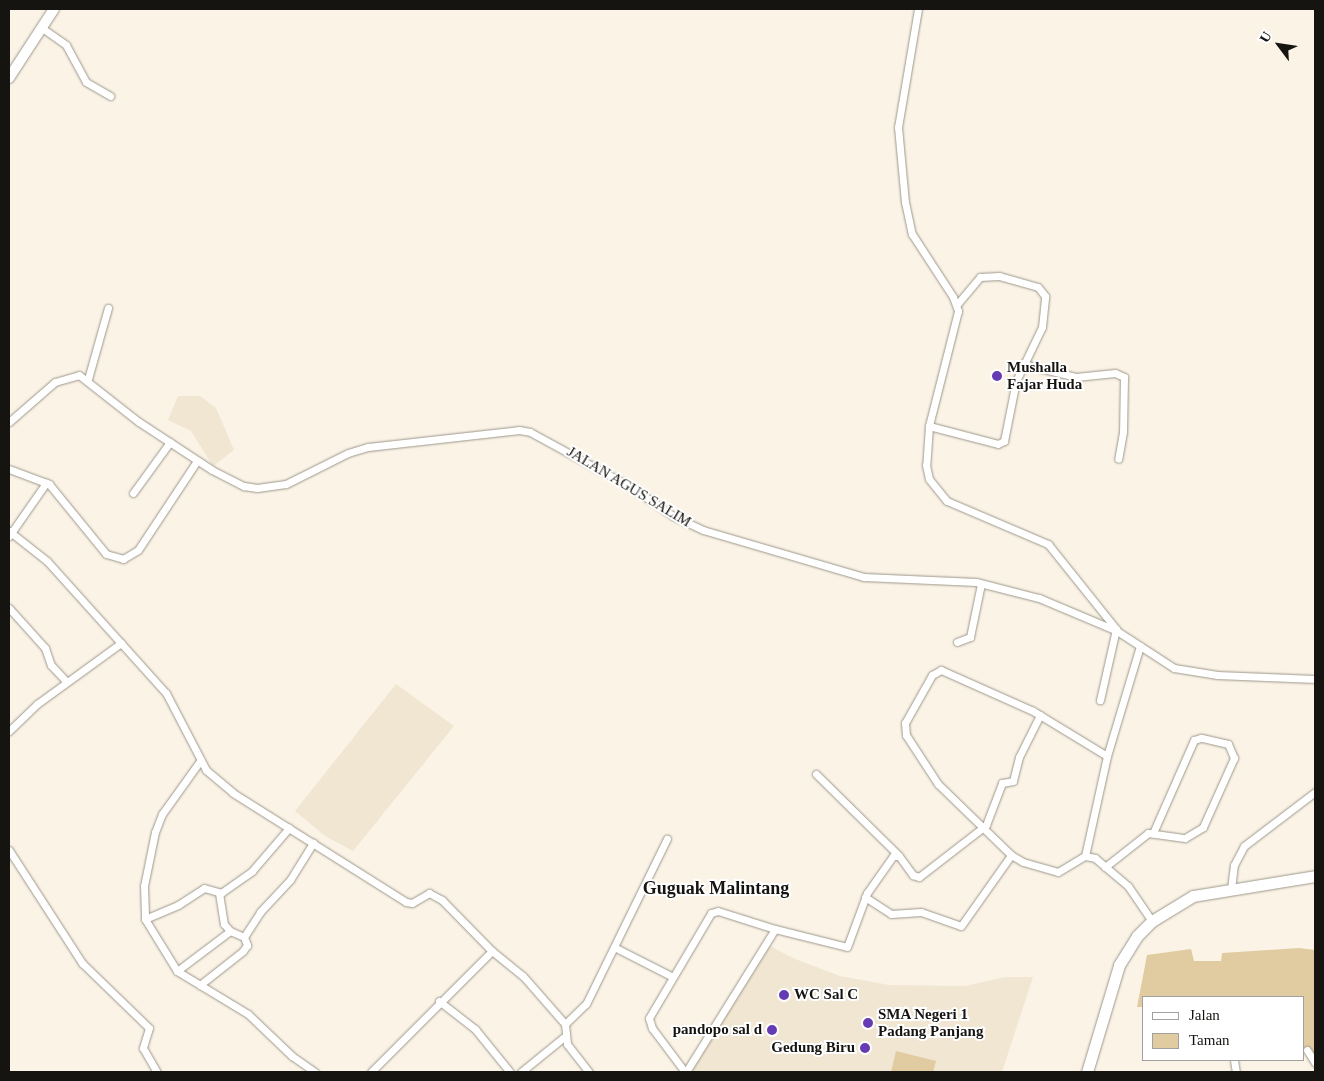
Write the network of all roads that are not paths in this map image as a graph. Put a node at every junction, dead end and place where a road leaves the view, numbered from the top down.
1 (54, 9) edge
2 (918, 9) edge
3 (42, 28) junction
4 (9, 78) edge
5 (110, 96) dead end
6 (957, 304) junction
7 (108, 308) dead end
8 (1024, 364) junction
9 (88, 379) junction
10 (9, 422) edge
11 (929, 426) junction
12 (170, 442) junction
13 (1118, 459) dead end
14 (198, 461) junction
15 (9, 469) edge
16 (46, 483) junction
17 (133, 493) dead end
18 (10, 534) edge
19 (981, 584) junction
20 (9, 608) edge
21 (1117, 631) junction
22 (121, 642) junction
23 (957, 642) dead end
24 (1140, 646) junction
25 (1315, 679) edge
26 (67, 682) junction
27 (1100, 700) dead end
28 (1040, 715) junction
29 (9, 731) edge
30 (1107, 756) junction
31 (200, 761) junction
32 (816, 774) dead end
33 (1315, 792) edge
34 (289, 828) junction
35 (983, 828) junction
36 (1153, 833) junction
37 (667, 839) dead end
38 (313, 843) junction
39 (9, 850) edge
40 (897, 854) junction
41 (1011, 855) junction
42 (1085, 856) junction
43 (1105, 866) junction
44 (1315, 876) edge
45 (1231, 889) junction
46 (219, 893) junction
47 (865, 897) junction
48 (145, 919) junction
49 (1152, 920) junction
50 (775, 929) junction
51 (230, 930) junction
52 (244, 937) junction
53 (616, 948) junction
54 (492, 951) junction
55 (177, 971) junction
56 (671, 976) junction
57 (200, 985) junction
58 (439, 1002) junction
59 (565, 1024) junction
60 (564, 1037) junction
61 (1305, 1049) edge
62 (1315, 1055) edge
63 (1315, 1063) edge
64 (155, 1072) edge
65 (315, 1072) edge
66 (371, 1072) edge
67 (510, 1072) edge
68 (521, 1072) edge
69 (589, 1072) edge
70 (685, 1072) edge
71 (1087, 1072) edge

1 - 3 main road
2 - 6 street
3 - 4 main road
3 - 5 street
6 - 8 street
6 - 11 street
7 - 9 street
8 - 11 street
8 - 13 street
9 - 10 street
9 - 12 street, JALAN AGUS SALIM
11 - 21 street
12 - 14 street, JALAN AGUS SALIM
12 - 17 street
14 - 16 street
14 - 19 street, JALAN AGUS SALIM
15 - 16 street
16 - 18 street
18 - 22 street
19 - 21 street, JALAN AGUS SALIM
19 - 23 street
20 - 26 street
21 - 24 street, JALAN AGUS SALIM
21 - 27 street
22 - 26 street
22 - 31 street
24 - 25 street, JALAN AGUS SALIM
24 - 30 street
26 - 29 street
28 - 30 street
28 - 35 street
28 - 35 street
30 - 42 street
31 - 34 street
31 - 48 street
32 - 40 street
33 - 45 street
34 - 38 street
34 - 46 street
35 - 40 street
35 - 41 street
36 - 36 street
36 - 43 street
37 - 53 street
38 - 52 street
38 - 54 street
39 - 64 street
40 - 47 street
41 - 42 street
41 - 47 street
42 - 43 street
43 - 49 street
44 - 45 highway
45 - 49 highway
46 - 48 street
46 - 51 street
47 - 50 street
48 - 55 street
49 - 71 highway
50 - 56 street
50 - 70 street
51 - 52 street
51 - 55 street
52 - 57 street
53 - 56 street
53 - 59 street
54 - 58 street
54 - 59 street
55 - 57 street
56 - 70 street
57 - 65 street
58 - 66 street
58 - 67 street
59 - 60 street
60 - 68 street
60 - 69 street
61 - 62 street
61 - 63 street

